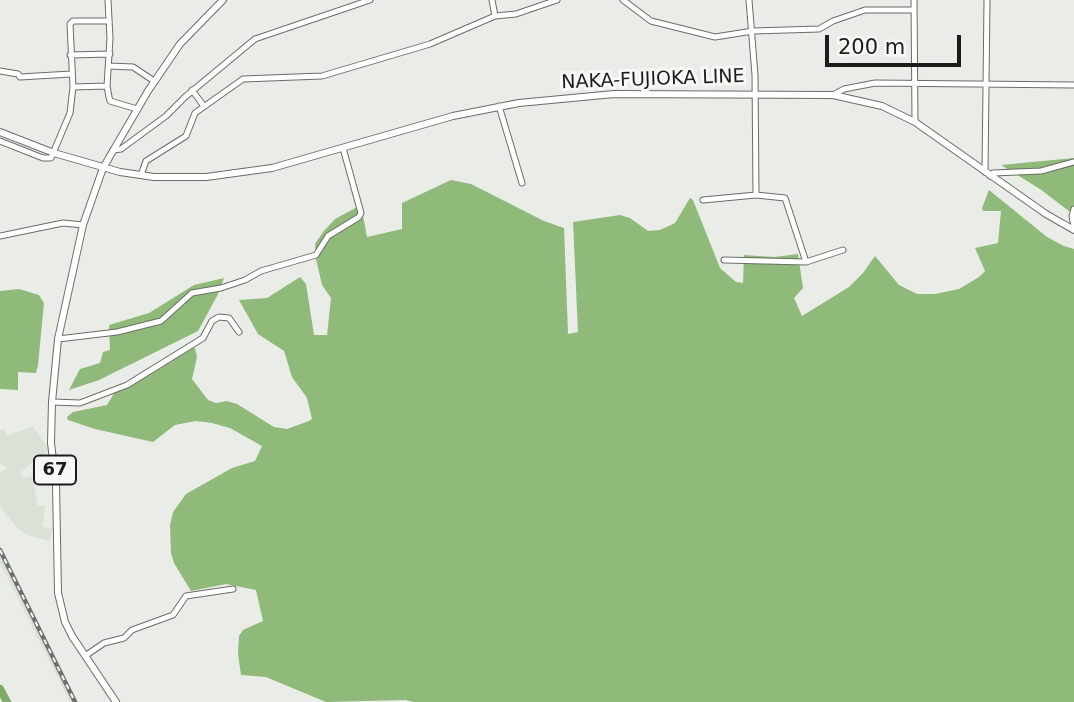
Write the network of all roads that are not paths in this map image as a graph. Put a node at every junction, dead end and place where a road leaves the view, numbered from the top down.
1 (108, 0) edge
2 (223, 0) edge
3 (370, 0) edge
4 (492, 0) edge
5 (557, 0) edge
6 (623, 0) edge
7 (749, 0) edge
8 (866, 0) edge
9 (914, 0) edge
10 (987, 0) edge
11 (865, 10) junction
12 (914, 10) junction
13 (495, 16) junction
14 (109, 22) junction
15 (753, 31) junction
16 (110, 54) junction
17 (70, 55) junction
18 (109, 66) junction
19 (0, 72) edge
20 (71, 74) junction
21 (154, 81) junction
22 (915, 83) junction
23 (986, 84) junction
24 (1074, 85) edge
25 (72, 86) junction
26 (107, 86) junction
27 (192, 90) junction
28 (755, 94) junction
29 (833, 95) junction
30 (203, 105) junction
31 (499, 106) junction
32 (137, 109) junction
33 (915, 122) junction
34 (0, 132) edge
35 (0, 141) edge
36 (343, 148) junction
37 (113, 150) junction
38 (54, 153) junction
39 (1074, 162) edge
40 (103, 168) junction
41 (988, 174) junction
42 (141, 175) junction
43 (522, 183) dead end
44 (756, 195) junction
45 (703, 200) dead end
46 (1073, 212) edge
47 (83, 225) junction
48 (1074, 228) edge
49 (0, 236) edge
50 (843, 250) dead end
51 (724, 260) dead end
52 (806, 262) junction
53 (239, 332) dead end
54 (58, 339) junction
55 (52, 402) junction
56 (233, 589) dead end
57 (85, 656) junction
58 (116, 702) edge

1 - 14 street
2 - 21 main road, 67
3 - 27 street
4 - 13 street
5 - 13 street
6 - 15 street
7 - 15 street
8 - 11 street
9 - 12 street
10 - 23 street
11 - 12 street
11 - 15 street
12 - 22 street
13 - 30 street
14 - 16 street
14 - 17 street
15 - 28 street
16 - 17 street
16 - 18 street
17 - 20 street
18 - 21 street
18 - 26 street
19 - 20 street
20 - 25 street
21 - 32 main road, 67
22 - 23 street
22 - 29 street
22 - 33 street
23 - 24 street
23 - 41 street
25 - 26 street
25 - 38 street
26 - 32 street
27 - 30 street
27 - 37 street
28 - 29 main road, NAKA-FUJIOKA LINE
28 - 31 main road, NAKA-FUJIOKA LINE
28 - 44 street
29 - 33 main road, NAKA-FUJIOKA LINE
30 - 42 street
31 - 36 main road, NAKA-FUJIOKA LINE
31 - 43 street
32 - 37 main road, 67
33 - 41 main road, NAKA-FUJIOKA LINE
34 - 38 main road, NAKA-FUJIOKA LINE
35 - 38 street
36 - 42 main road, NAKA-FUJIOKA LINE
36 - 54 street
37 - 40 main road, 67
38 - 40 main road, NAKA-FUJIOKA LINE
39 - 41 street
40 - 42 main road, NAKA-FUJIOKA LINE
40 - 47 main road, 67
41 - 48 main road, NAKA-FUJIOKA LINE
44 - 45 street
44 - 52 street
46 - 48 street
47 - 49 street
47 - 54 main road, 67
50 - 52 street
51 - 52 street
53 - 55 street
54 - 55 main road, 67
55 - 57 main road, 67
56 - 57 street
57 - 58 main road, 67

